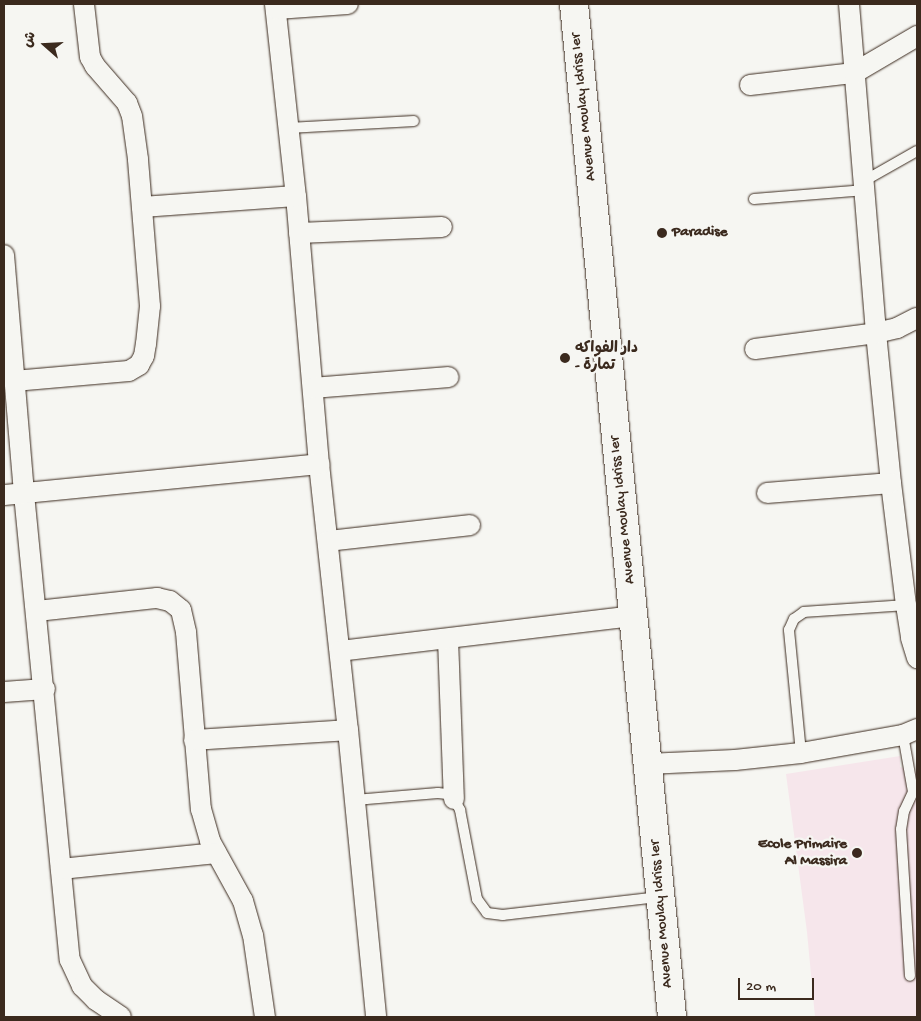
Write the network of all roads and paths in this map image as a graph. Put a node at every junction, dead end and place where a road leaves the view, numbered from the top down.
1 (84, 4) edge
2 (348, 4) edge
3 (574, 4) edge
4 (849, 4) edge
5 (276, 6) edge
6 (917, 36) edge
7 (854, 73) junction
8 (750, 85) dead end
9 (414, 121) dead end
10 (289, 128) junction
11 (917, 151) edge
12 (865, 185) junction
13 (296, 196) junction
14 (754, 199) dead end
15 (142, 207) junction
16 (442, 227) dead end
17 (299, 233) junction
18 (4, 254) edge
19 (917, 318) edge
20 (876, 333) junction
21 (755, 349) dead end
22 (448, 377) dead end
23 (14, 381) junction
24 (313, 388) junction
25 (319, 464) junction
26 (891, 484) junction
27 (767, 493) dead end
28 (24, 494) junction
29 (4, 495) edge
30 (470, 525) dead end
31 (328, 541) junction
32 (910, 576) edge
33 (906, 605) junction
34 (37, 611) junction
35 (633, 616) junction
36 (448, 639) junction
37 (340, 651) junction
38 (917, 658) edge
39 (45, 689) junction
40 (4, 692) edge
41 (348, 730) junction
42 (910, 732) edge
43 (194, 740) junction
44 (801, 753) junction
45 (648, 764) junction
46 (454, 799) junction
47 (355, 800) junction
48 (216, 852) junction
49 (61, 869) junction
50 (660, 897) junction
51 (910, 976) dead end
52 (121, 1017) edge
53 (265, 1017) edge
54 (376, 1017) edge
55 (672, 1017) edge

1 - 15 street
2 - 5 street
3 - 35 main road, Avenue Moulay Idriss Ier
4 - 7 street
5 - 10 street
6 - 7 street
7 - 8 street
7 - 12 street
9 - 10 lane
10 - 13 street
11 - 12 lane
12 - 14 lane
12 - 20 street
13 - 15 street
13 - 17 street
15 - 23 street
16 - 17 street
17 - 24 street
18 - 23 street
19 - 20 street
20 - 21 street
20 - 26 street
22 - 24 street
23 - 28 street
24 - 25 street
25 - 28 street
25 - 31 street
26 - 27 street
26 - 32 street
28 - 29 street
28 - 34 street
30 - 31 street
31 - 37 street
32 - 33 street
33 - 38 street
33 - 44 lane
34 - 39 street
34 - 43 street
35 - 36 street
35 - 45 main road, Avenue Moulay Idriss Ier
36 - 37 street
36 - 46 street
37 - 41 street
39 - 40 street
39 - 49 street
41 - 43 street
41 - 47 street
42 - 44 street
42 - 51 lane
43 - 48 street
44 - 45 street
45 - 50 main road, Avenue Moulay Idriss Ier
46 - 47 lane
46 - 50 lane
47 - 54 street
48 - 49 street
48 - 53 street
49 - 52 street
50 - 55 main road, Avenue Moulay Idriss Ier

